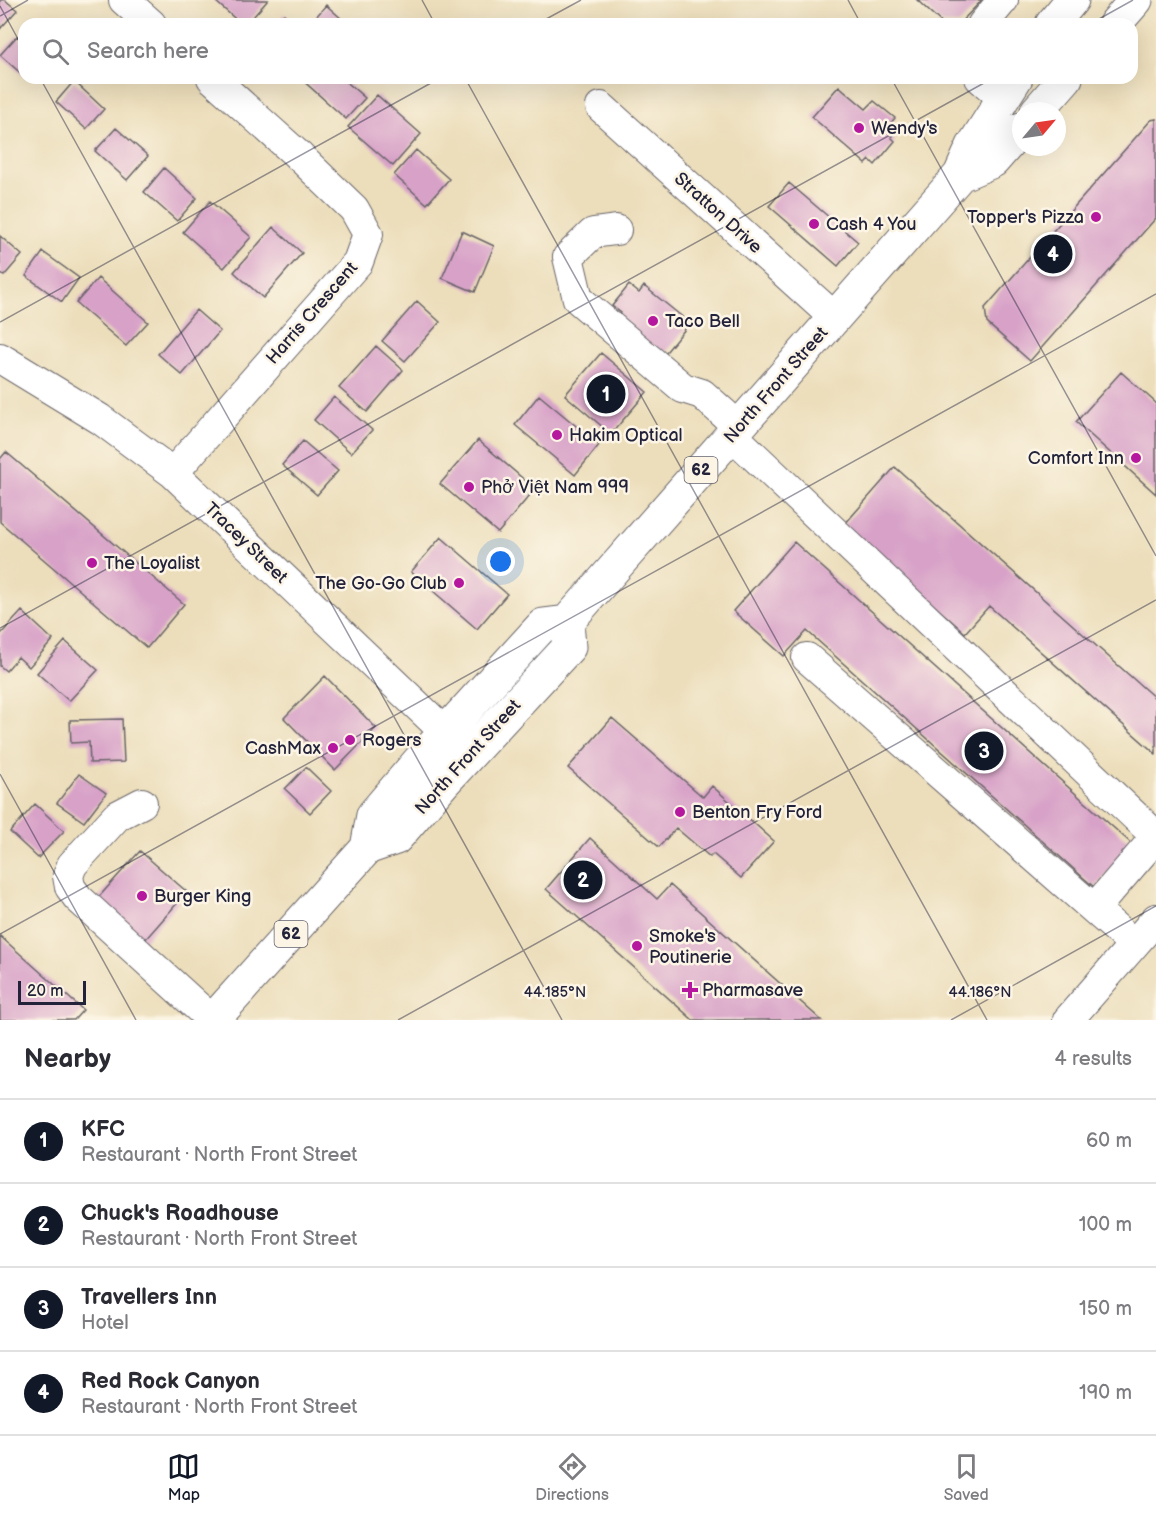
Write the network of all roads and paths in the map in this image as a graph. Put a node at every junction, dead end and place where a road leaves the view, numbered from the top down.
1 (124, 0) edge
2 (1003, 0) edge
3 (1071, 0) edge
4 (1136, 0) edge
5 (144, 18) edge
6 (987, 18) edge
7 (1057, 18) edge
8 (1120, 18) edge
9 (219, 84) edge
10 (1061, 84) edge
11 (1000, 85) edge
12 (1045, 102) edge
13 (601, 108) dead end
14 (1012, 139) edge
15 (960, 175) junction
16 (616, 230) dead end
17 (835, 318) junction
18 (0, 358) edge
19 (736, 431) junction
20 (173, 473) junction
21 (567, 622) junction
22 (807, 658) dead end
23 (445, 732) junction
24 (470, 755) junction
25 (142, 803) dead end
26 (1156, 837) edge
27 (367, 848) junction
28 (1094, 909) junction
29 (1156, 919) edge
30 (1134, 944) junction
31 (213, 1020) edge
32 (1068, 1020) edge

1 - 5 street
2 - 6 street
3 - 7 main road
4 - 8 main road
9 - 20 street, Harris Crescent
10 - 12 main road
11 - 15 main road, North Front Street / 62
13 - 17 street, Stratton Drive
14 - 15 main road, North Front Street / 62
15 - 17 main road, North Front Street / 62
16 - 19 street
17 - 19 main road, North Front Street / 62
18 - 20 street, Tracey Street
19 - 21 main road, North Front Street / 62
19 - 26 street
20 - 23 street, Tracey Street
21 - 23 main road, North Front Street
21 - 24 main road, North Front Street / 62
22 - 28 street
23 - 24 street, Tracey Street
23 - 27 main road, North Front Street
24 - 27 main road, North Front Street / 62
25 - 31 street
26 - 28 street
27 - 31 main road, North Front Street / 62
28 - 30 street
29 - 30 street
30 - 32 street

